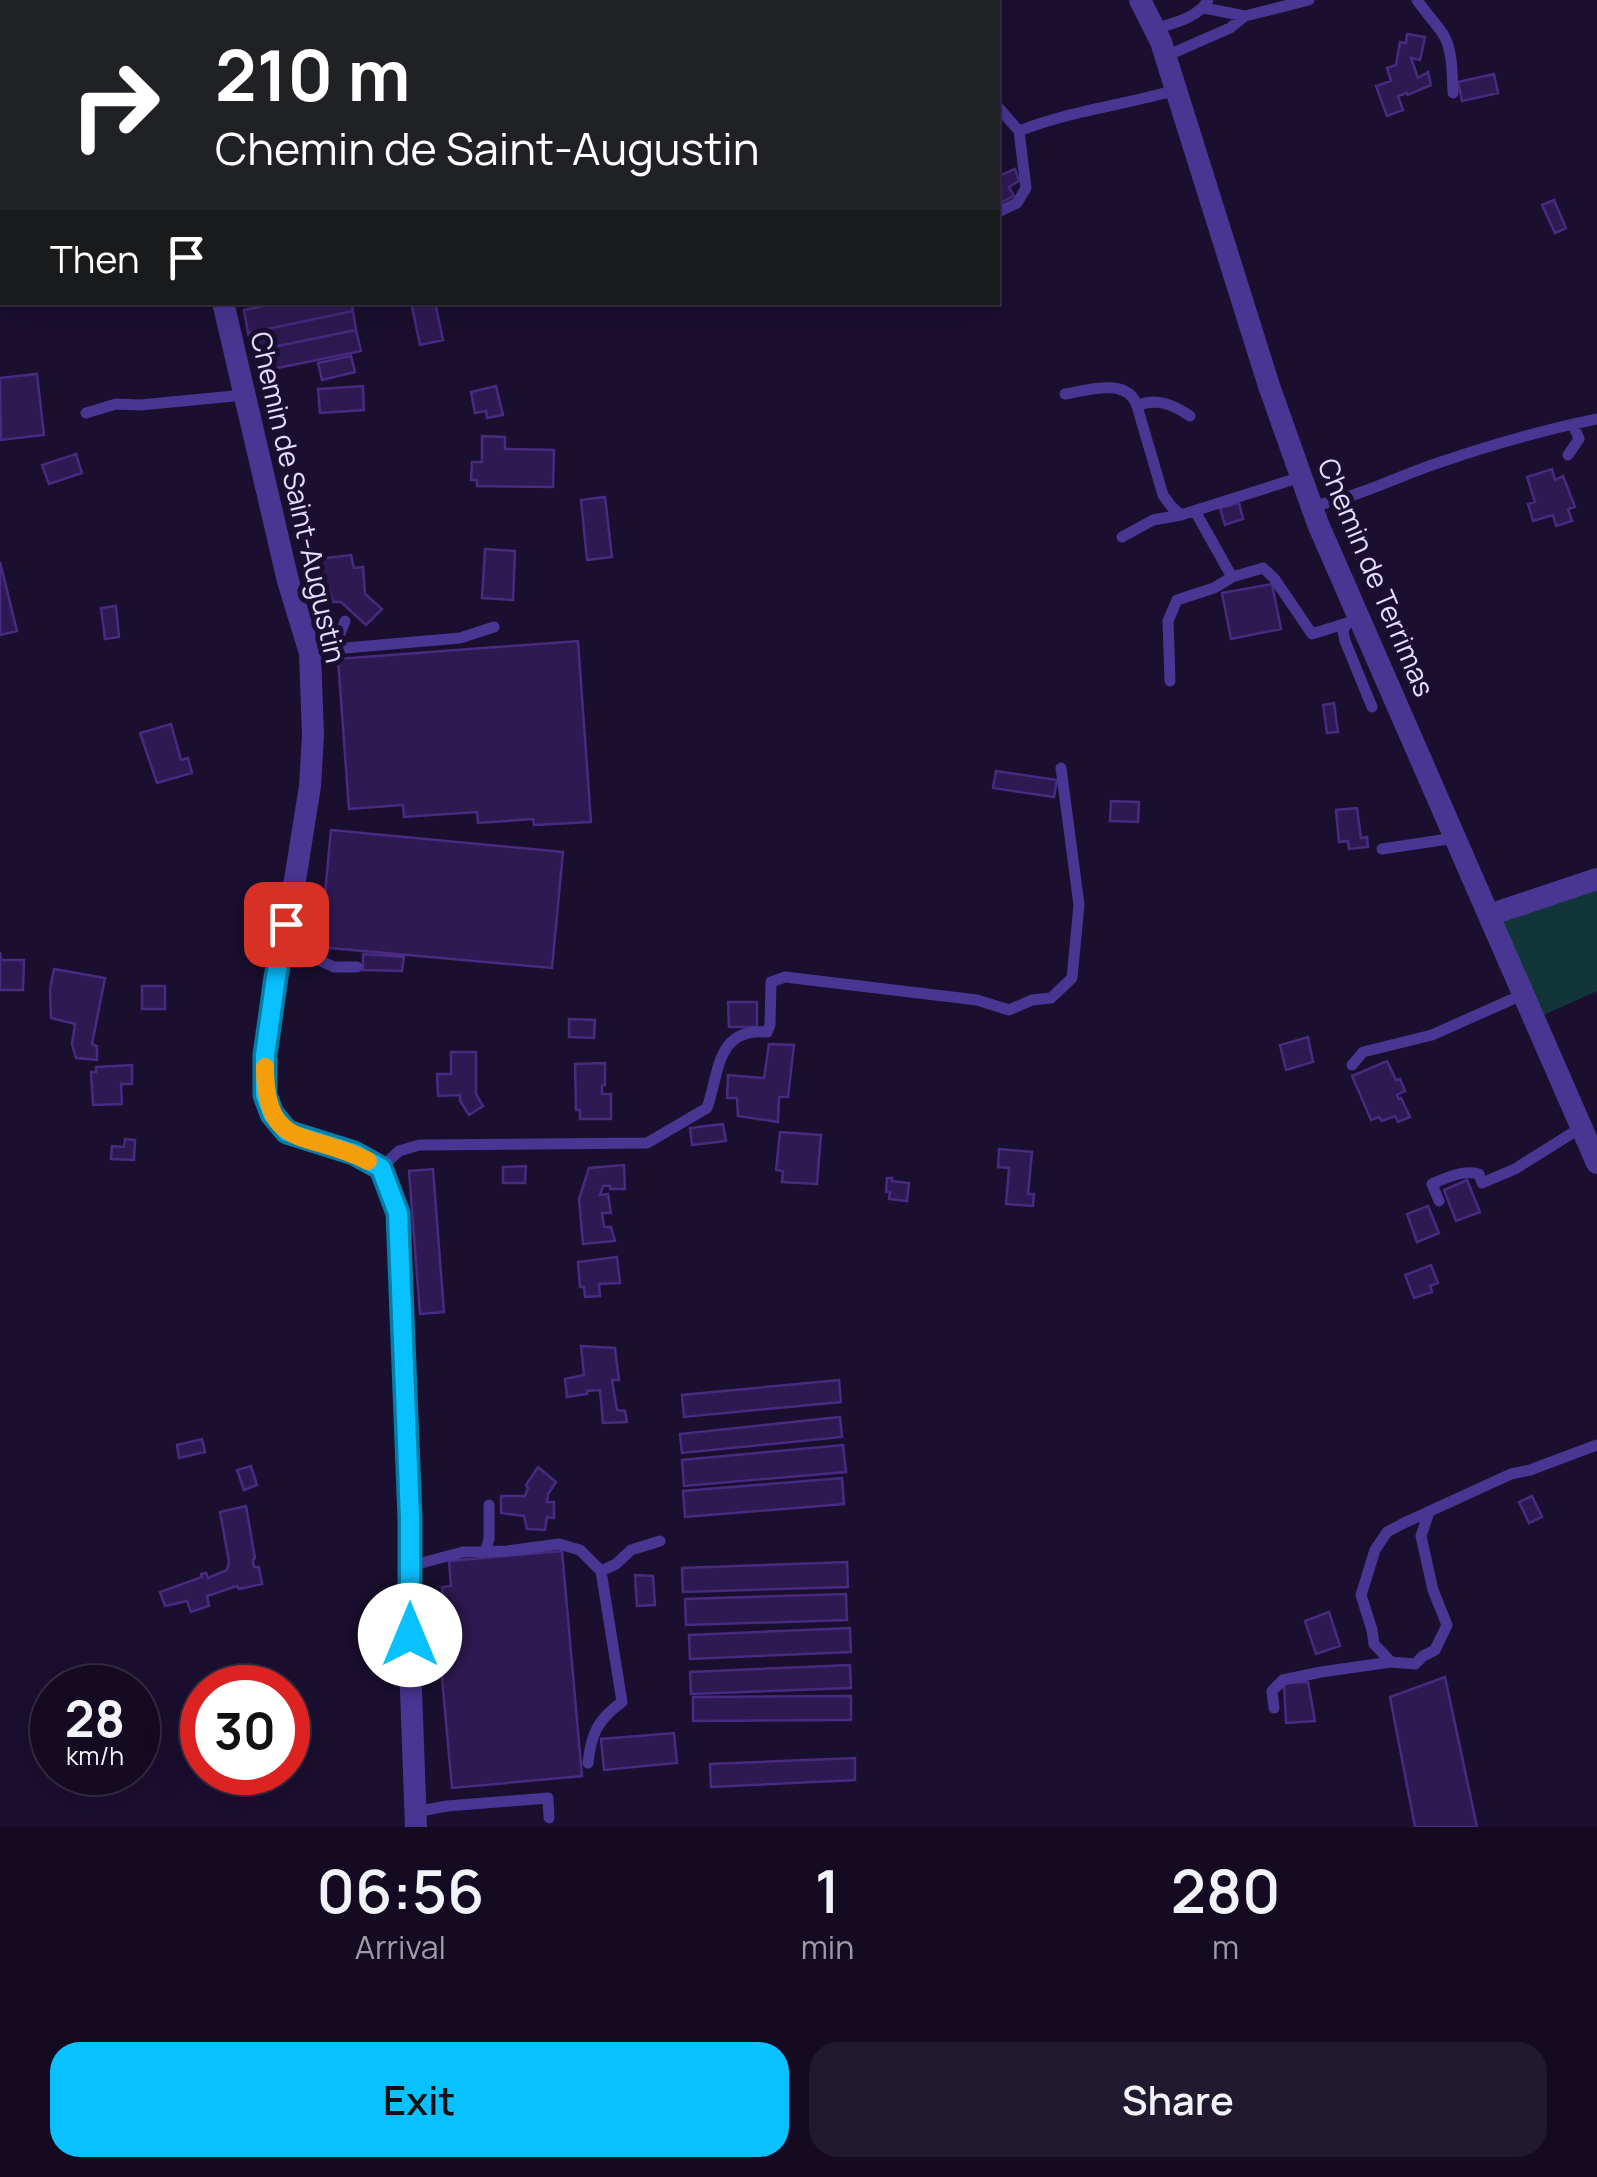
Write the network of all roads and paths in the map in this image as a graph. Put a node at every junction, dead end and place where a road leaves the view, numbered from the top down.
1 (1140, 0) edge
2 (1309, 0) edge
3 (1417, 0) edge
4 (1206, 4) edge
5 (1245, 16) junction
6 (1154, 29) junction
7 (1166, 56) junction
8 (1176, 90) junction
9 (1453, 93) dead end
10 (1000, 109) edge
11 (1019, 131) junction
12 (1000, 211) edge
13 (224, 305) edge
14 (1065, 394) dead end
15 (245, 395) junction
16 (1138, 406) junction
17 (86, 414) dead end
18 (1190, 416) dead end
19 (1597, 419) edge
20 (1573, 424) junction
21 (1568, 455) dead end
22 (1302, 477) junction
23 (1312, 506) junction
24 (1195, 511) junction
25 (1181, 515) junction
26 (1122, 537) dead end
27 (1232, 577) junction
28 (1354, 621) junction
29 (345, 622) dead end
30 (494, 626) dead end
31 (334, 649) junction
32 (310, 653) junction
33 (1170, 681) dead end
34 (1372, 708) dead end
35 (1061, 768) dead end
36 (1455, 838) junction
37 (1382, 849) dead end
38 (1597, 879) edge
39 (1489, 915) junction
40 (287, 916) junction
41 (357, 967) dead end
42 (1524, 994) junction
43 (1352, 1065) dead end
44 (1582, 1127) junction
45 (1597, 1163) edge
46 (381, 1168) junction
47 (1438, 1201) dead end
48 (1597, 1445) edge
49 (489, 1506) dead end
50 (1428, 1512) junction
51 (660, 1540) dead end
52 (485, 1552) junction
53 (410, 1566) junction
54 (601, 1570) junction
55 (1391, 1662) junction
56 (1274, 1708) dead end
57 (588, 1763) dead end
58 (549, 1818) dead end
59 (416, 1820) edge

1 - 6 street, Chemin de Terrimas
2 - 5 lane
3 - 9 lane
4 - 5 lane
4 - 6 lane
5 - 7 lane
6 - 7 street, Chemin de Terrimas
7 - 8 street, Chemin de Terrimas
8 - 11 lane
8 - 22 street, Chemin de Terrimas
10 - 11 lane
11 - 12 lane
13 - 15 street, Chemin de Saint-Augustin
14 - 16 lane
15 - 17 lane
15 - 32 street, Chemin de Saint-Augustin
16 - 18 lane
16 - 25 lane
19 - 20 lane
20 - 21 lane
20 - 23 lane
22 - 23 street, Chemin de Terrimas
22 - 24 lane
23 - 28 street, Chemin de Terrimas
24 - 25 lane
24 - 27 lane
25 - 26 lane
27 - 28 lane
27 - 33 lane
28 - 34 lane
28 - 36 street, Chemin de Terrimas
29 - 31 lane
30 - 31 lane
31 - 32 lane
32 - 40 street, Chemin de Saint-Augustin
35 - 46 lane
36 - 37 lane
36 - 39 street, Chemin de Terrimas
38 - 39 street
39 - 42 street, Chemin de Terrimas
40 - 41 lane
40 - 46 street, Chemin de Saint-Augustin
42 - 43 lane
42 - 44 street, Chemin de Terrimas
44 - 45 street, Chemin de Terrimas
44 - 47 lane
46 - 53 street
48 - 50 lane
49 - 52 lane
50 - 55 lane
50 - 55 lane
51 - 54 lane
52 - 53 lane
52 - 54 lane
53 - 59 street
54 - 57 lane
55 - 56 lane
58 - 59 lane

